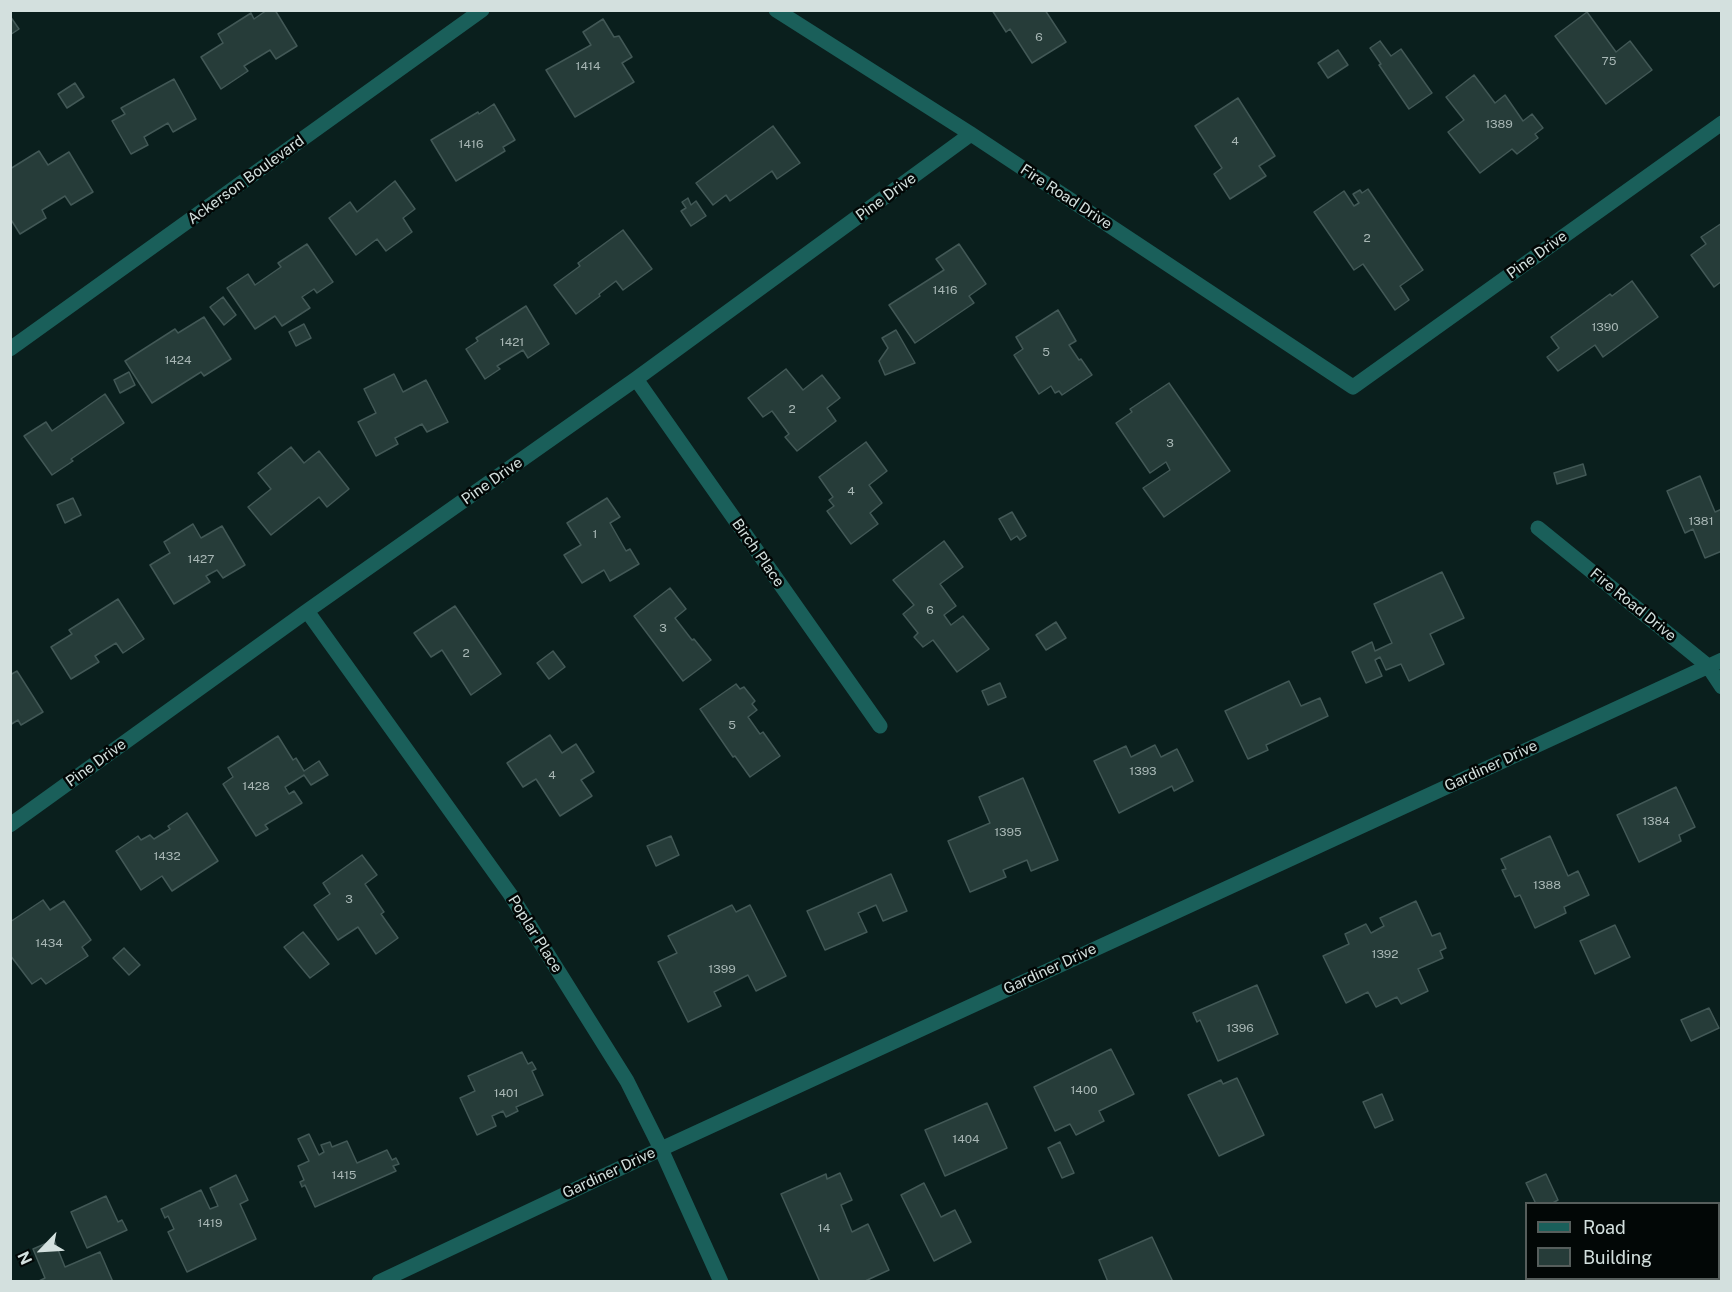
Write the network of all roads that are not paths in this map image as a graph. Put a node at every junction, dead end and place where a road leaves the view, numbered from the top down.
1 (482, 10) edge
2 (785, 12) edge
3 (1722, 123) edge
4 (971, 134) junction
5 (10, 349) edge
6 (636, 379) junction
7 (1353, 387) joint
8 (1538, 528) dead end
9 (307, 611) junction
10 (1715, 663) edge
11 (1722, 687) edge
12 (880, 726) dead end
13 (10, 825) edge
14 (661, 1149) junction
15 (379, 1281) edge
16 (721, 1281) edge

1 - 5 street, Ackerson Boulevard
2 - 4 street, Fire Road Drive
3 - 7 street, Pine Drive
4 - 6 street, Pine Drive
4 - 7 street, Fire Road Drive
6 - 9 street, Pine Drive
6 - 12 street, Birch Place
8 - 10 street, Fire Road Drive
9 - 13 street, Pine Drive
9 - 14 street, Poplar Place
10 - 11 street, Fire Road Drive
10 - 14 street, Gardiner Drive
14 - 15 street, Gardiner Drive
14 - 16 street, Poplar Place

